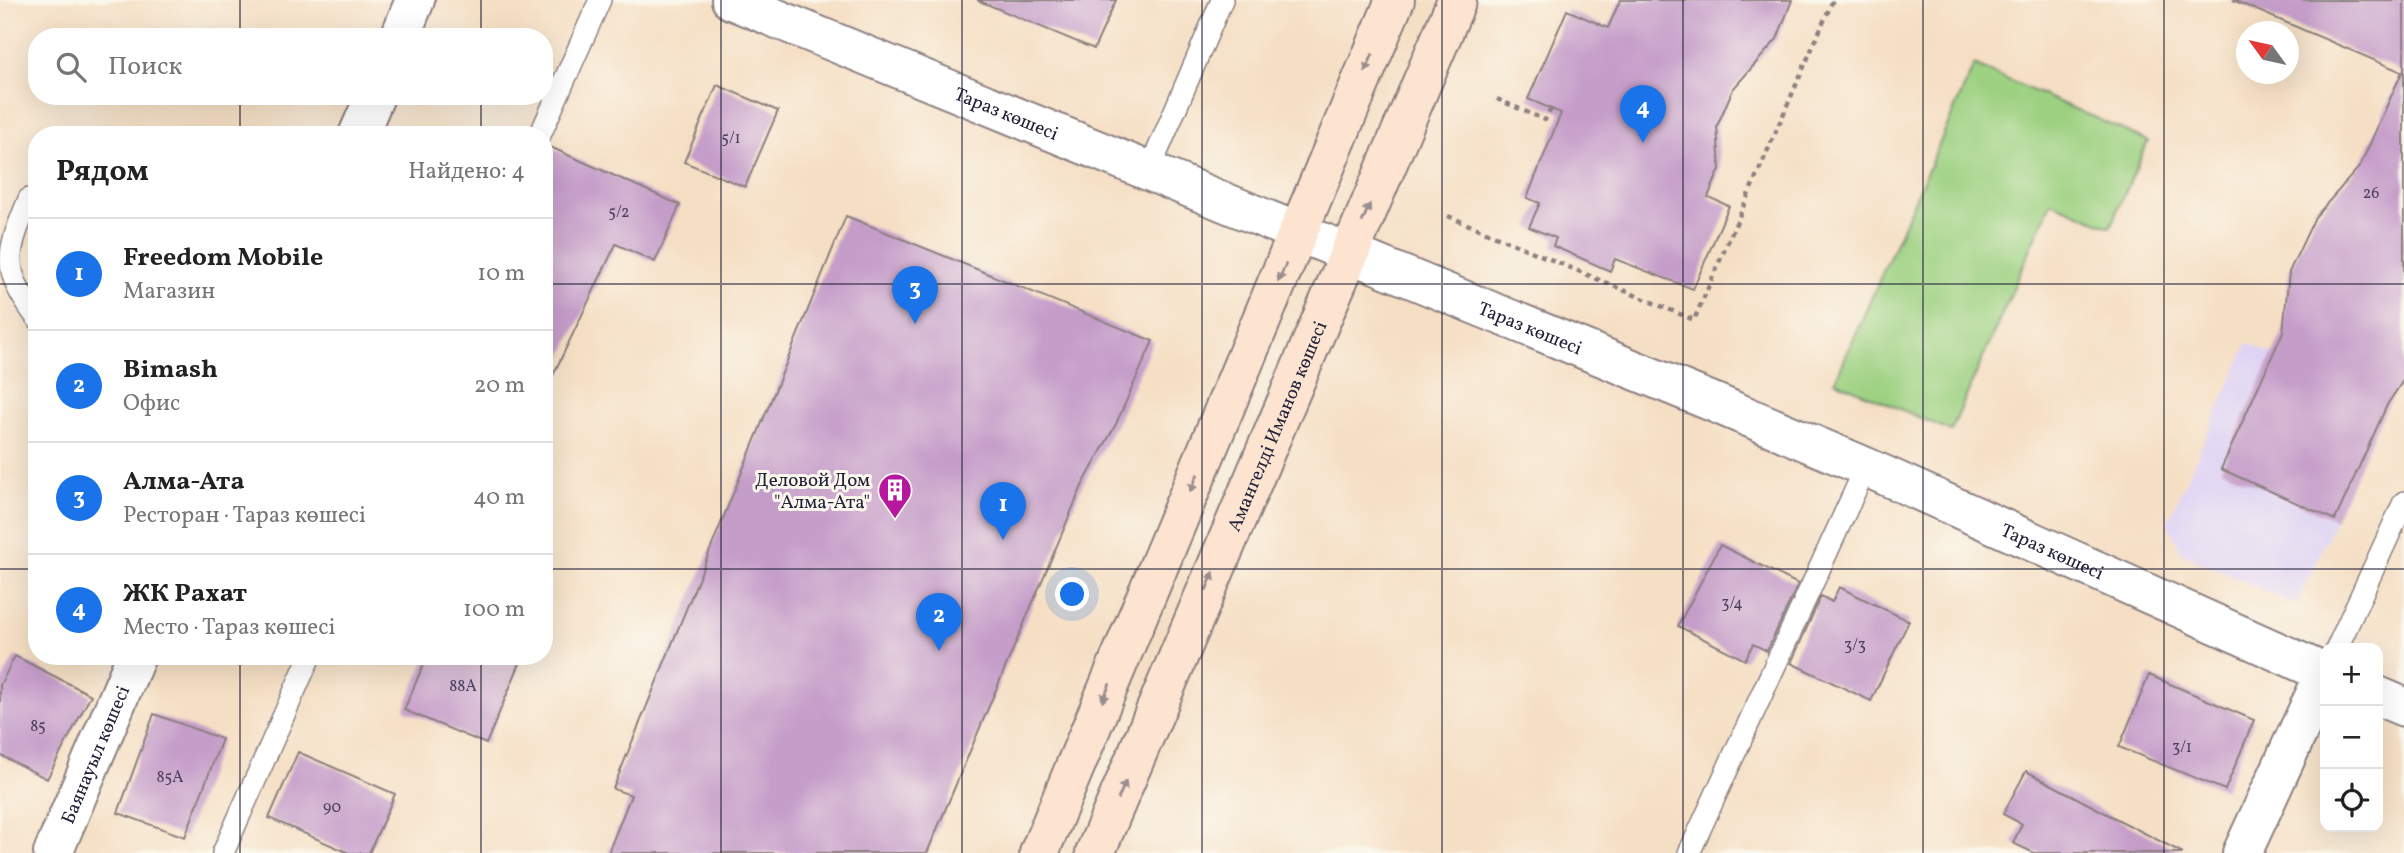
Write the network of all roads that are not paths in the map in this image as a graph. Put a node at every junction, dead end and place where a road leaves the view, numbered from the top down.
1 (415, 0) edge
2 (600, 0) edge
3 (731, 0) edge
4 (1222, 0) edge
5 (1395, 0) edge
6 (1457, 0) edge
7 (404, 28) edge
8 (370, 105) edge
9 (362, 126) edge
10 (544, 126) edge
11 (1149, 170) junction
12 (28, 200) edge
13 (1299, 231) junction
14 (1350, 252) junction
15 (28, 307) edge
16 (1866, 467) junction
17 (2404, 502) edge
18 (2339, 643) edge
19 (132, 665) edge
20 (306, 665) edge
21 (2320, 671) edge
22 (2320, 684) edge
23 (2383, 698) edge
24 (2404, 707) edge
25 (53, 853) edge
26 (223, 853) edge
27 (1039, 853) edge
28 (1095, 853) edge
29 (1689, 853) edge
30 (2242, 853) edge

1 - 7 street
2 - 10 lane
3 - 11 street, Тараз көшесі
4 - 11 lane
5 -> 13 main road
14 -> 6 main road, Амангелді Иманов көшесі
8 - 9 street
11 - 13 street, Тараз көшесі
12 - 15 lane
13 - 14 street, Тараз көшесі
13 -> 27 main road
14 - 16 street, Тараз көшесі
28 -> 14 main road, Амангелді Иманов көшесі
16 - 21 street, Тараз көшесі
16 - 29 lane
17 - 18 lane
19 - 25 street, Баянауыл көшесі
20 - 26 lane
22 - 30 street
23 - 24 street

